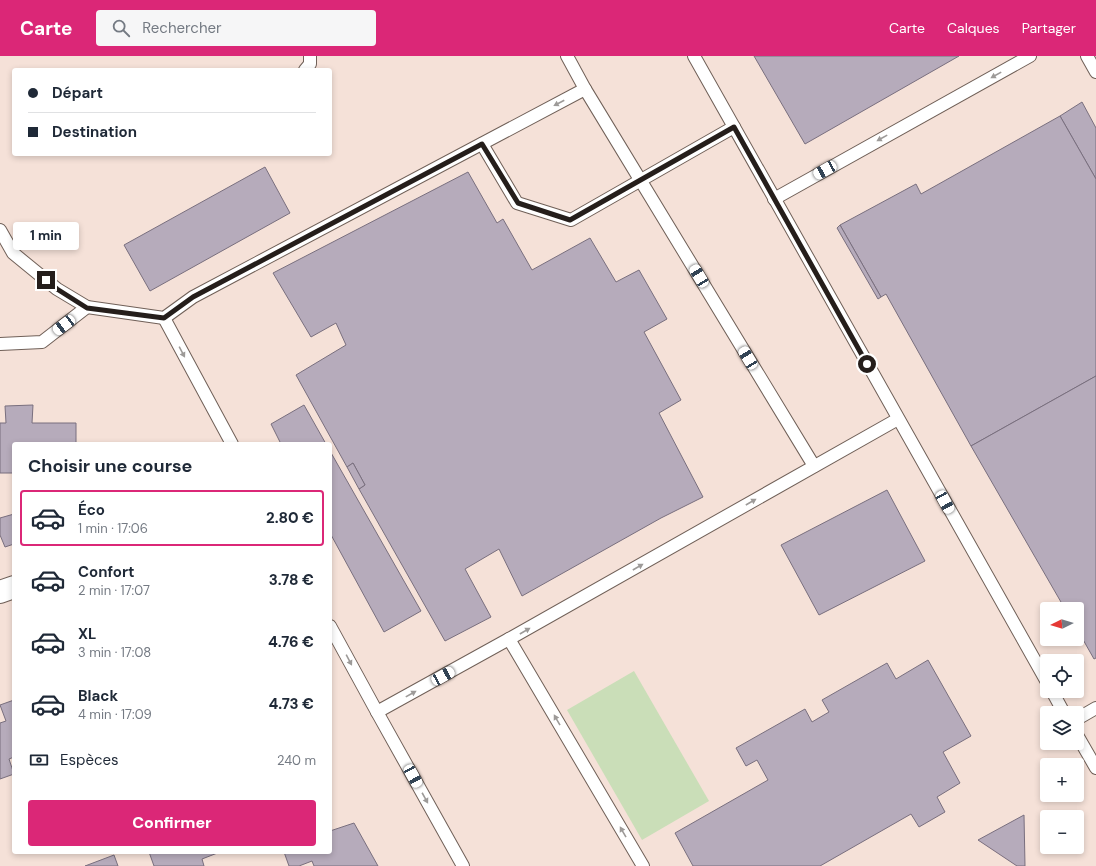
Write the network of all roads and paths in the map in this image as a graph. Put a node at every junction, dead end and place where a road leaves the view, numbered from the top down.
1 (310, 56) edge
2 (567, 56) edge
3 (694, 56) edge
4 (1030, 56) edge
5 (1087, 56) edge
6 (307, 68) edge
7 (1096, 72) edge
8 (585, 89) junction
9 (734, 127) junction
10 (482, 144) junction
11 (641, 181) junction
12 (774, 199) junction
13 (0, 230) edge
14 (87, 308) junction
15 (164, 318) junction
16 (0, 344) edge
17 (898, 419) junction
18 (231, 442) edge
19 (814, 466) junction
20 (12, 588) edge
21 (0, 592) edge
22 (332, 630) edge
23 (510, 639) junction
24 (1040, 670) edge
25 (1096, 708) edge
26 (377, 712) junction
27 (1084, 714) edge
28 (1084, 747) edge
29 (1096, 768) edge
30 (463, 866) edge
31 (643, 866) edge

1 - 6 lane
2 - 8 lane
3 - 9 lane
4 -> 12 lane
5 - 7 lane
8 -> 10 lane
8 - 11 lane
9 - 11 lane
9 - 12 lane
10 - 11 lane
10 - 15 lane
11 - 19 lane
12 - 17 lane
13 - 14 lane
14 - 15 lane
14 - 16 lane
15 -> 18 lane
17 - 19 lane
17 - 24 lane
23 -> 19 lane
20 - 21 street
22 -> 26 lane
26 -> 23 lane
31 -> 23 lane
25 - 27 lane
26 -> 30 lane
28 - 29 lane

